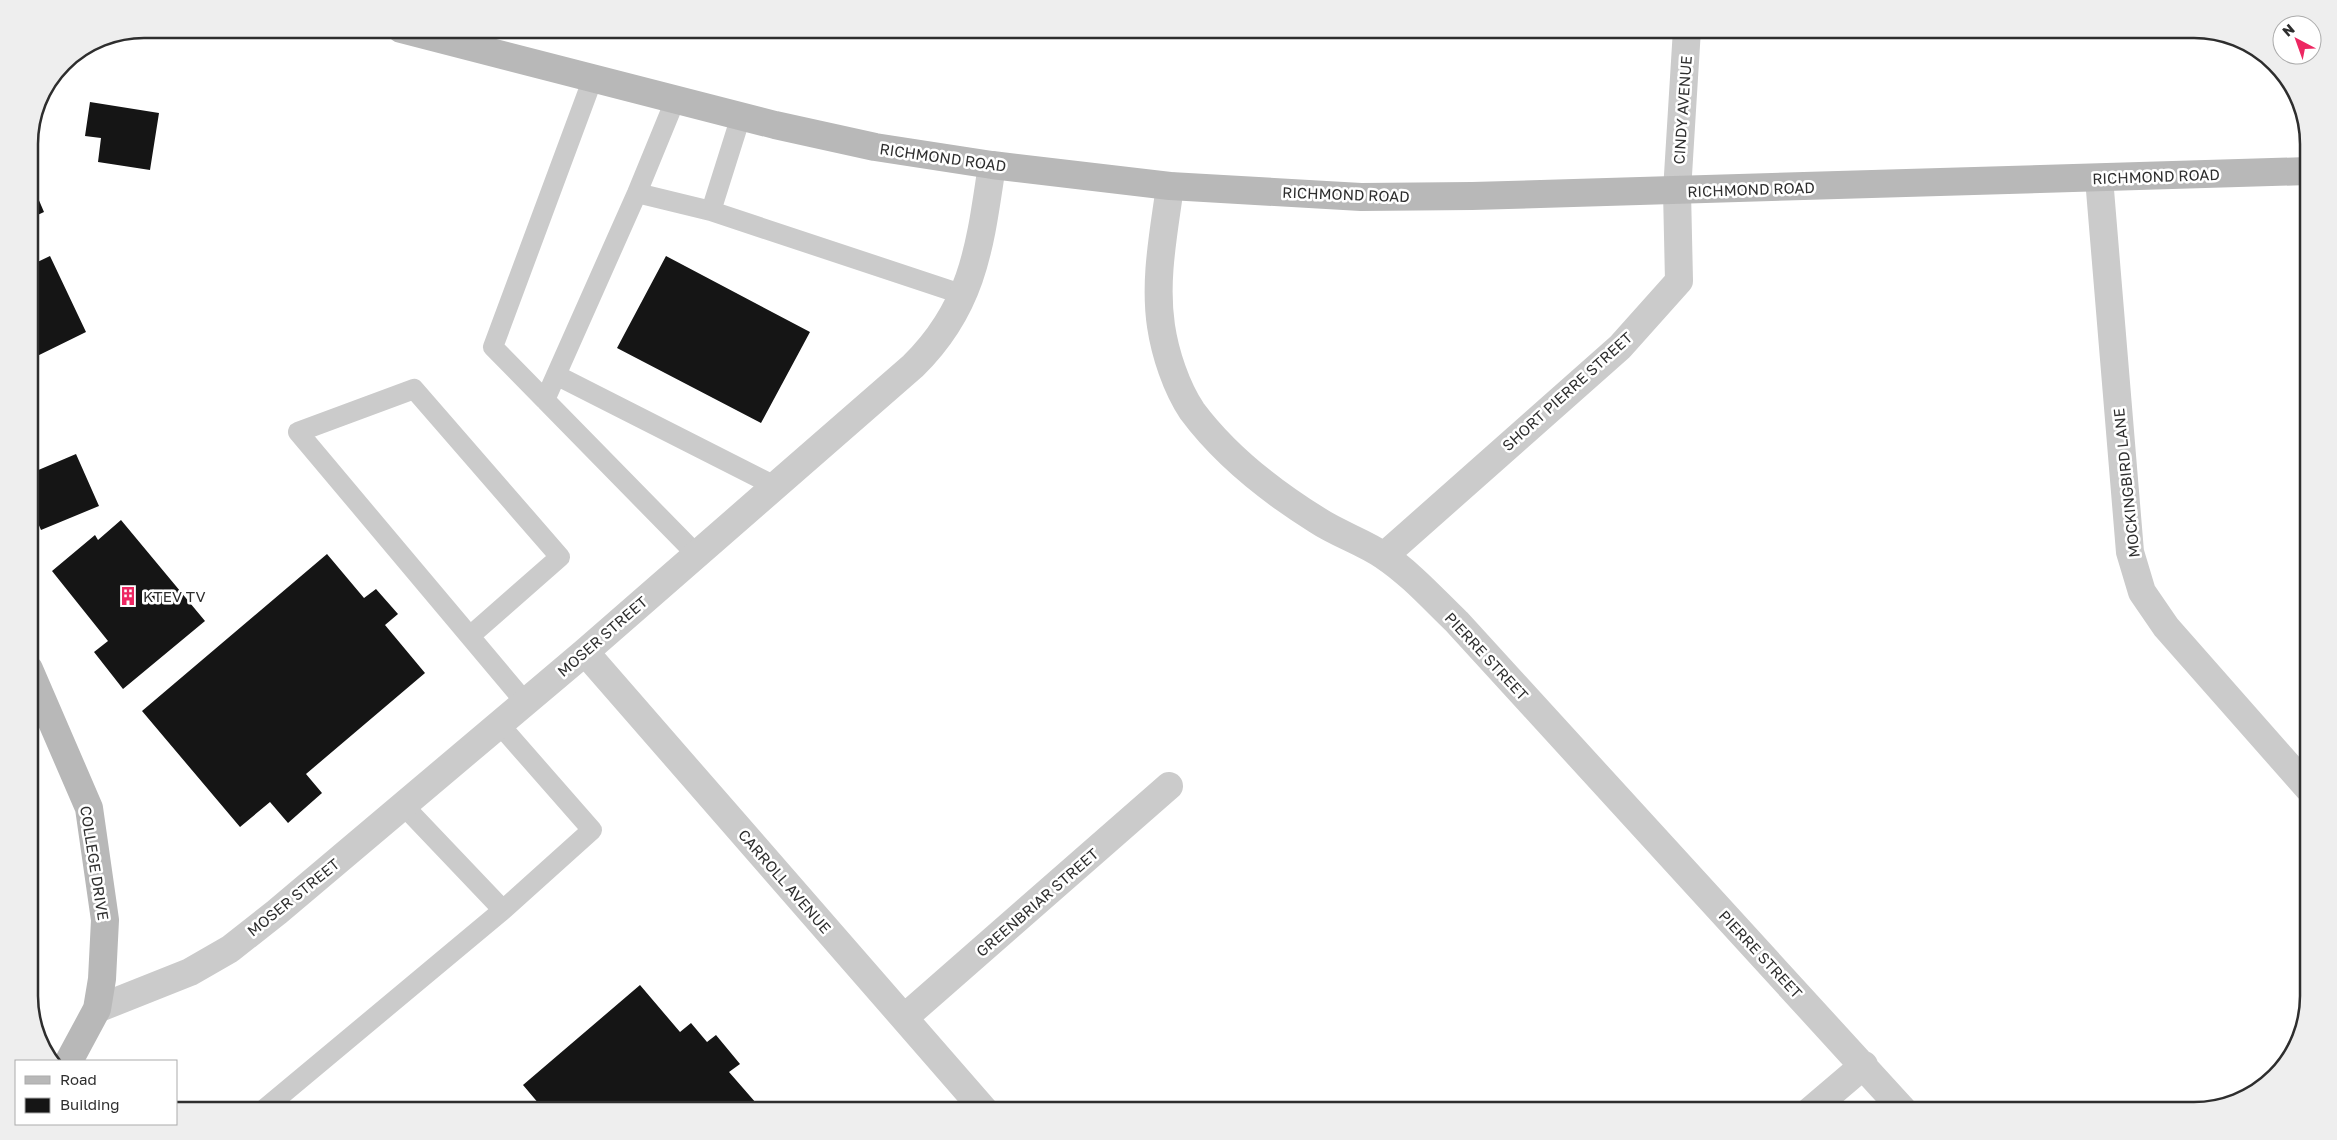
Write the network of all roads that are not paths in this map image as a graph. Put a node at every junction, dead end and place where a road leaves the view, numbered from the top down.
1 (453, 38) edge
2 (1686, 38) edge
3 (592, 78) junction
4 (676, 98) junction
5 (741, 116) junction
6 (992, 165) junction
7 (2299, 171) edge
8 (2099, 178) junction
9 (1170, 186) junction
10 (1676, 191) junction
11 (637, 193) junction
12 (711, 211) junction
13 (964, 295) junction
14 (556, 375) junction
15 (545, 400) junction
16 (775, 486) junction
17 (697, 555) junction
18 (1384, 556) junction
19 (470, 636) junction
20 (585, 652) junction
21 (38, 690) edge
22 (525, 702) junction
23 (499, 724) junction
24 (2300, 779) edge
25 (1169, 786) dead end
26 (403, 805) junction
27 (504, 910) junction
28 (97, 1009) junction
29 (904, 1018) junction
30 (70, 1060) edge
31 (1864, 1065) junction
32 (273, 1102) edge
33 (977, 1102) edge
34 (1821, 1102) edge
35 (1896, 1102) edge

1 - 3 main road, RICHMOND ROAD
2 - 10 street, CINDY AVENUE
3 - 4 main road, RICHMOND ROAD
3 - 15 lane
4 - 5 main road, RICHMOND ROAD
4 - 11 lane
5 - 6 main road, RICHMOND ROAD
5 - 12 lane
6 - 9 main road, RICHMOND ROAD
6 - 13 street, MOSER STREET
7 - 8 main road, RICHMOND ROAD
8 - 10 main road, RICHMOND ROAD
8 - 24 street, MOCKINGBIRD LANE
9 - 10 main road, RICHMOND ROAD
9 - 18 street, PIERRE STREET
10 - 18 street, SHORT PIERRE STREET
11 - 12 lane
11 - 14 lane
12 - 13 lane
13 - 16 street, MOSER STREET
14 - 15 lane
14 - 16 lane
15 - 17 lane
16 - 17 street, MOSER STREET
17 - 20 street, MOSER STREET
18 - 31 street, PIERRE STREET
19 - 19 lane
19 - 22 lane
20 - 22 street, MOSER STREET
20 - 29 street, CARROLL AVENUE
21 - 28 main road, COLLEGE DRIVE
22 - 23 street, MOSER STREET
23 - 26 street, MOSER STREET
23 - 27 lane
25 - 29 street, GREENBRIAR STREET
26 - 27 lane
26 - 28 street, MOSER STREET
27 - 32 lane
28 - 30 main road, COLLEGE DRIVE
29 - 33 street, CARROLL AVENUE
31 - 34 street
31 - 35 street, PIERRE STREET

